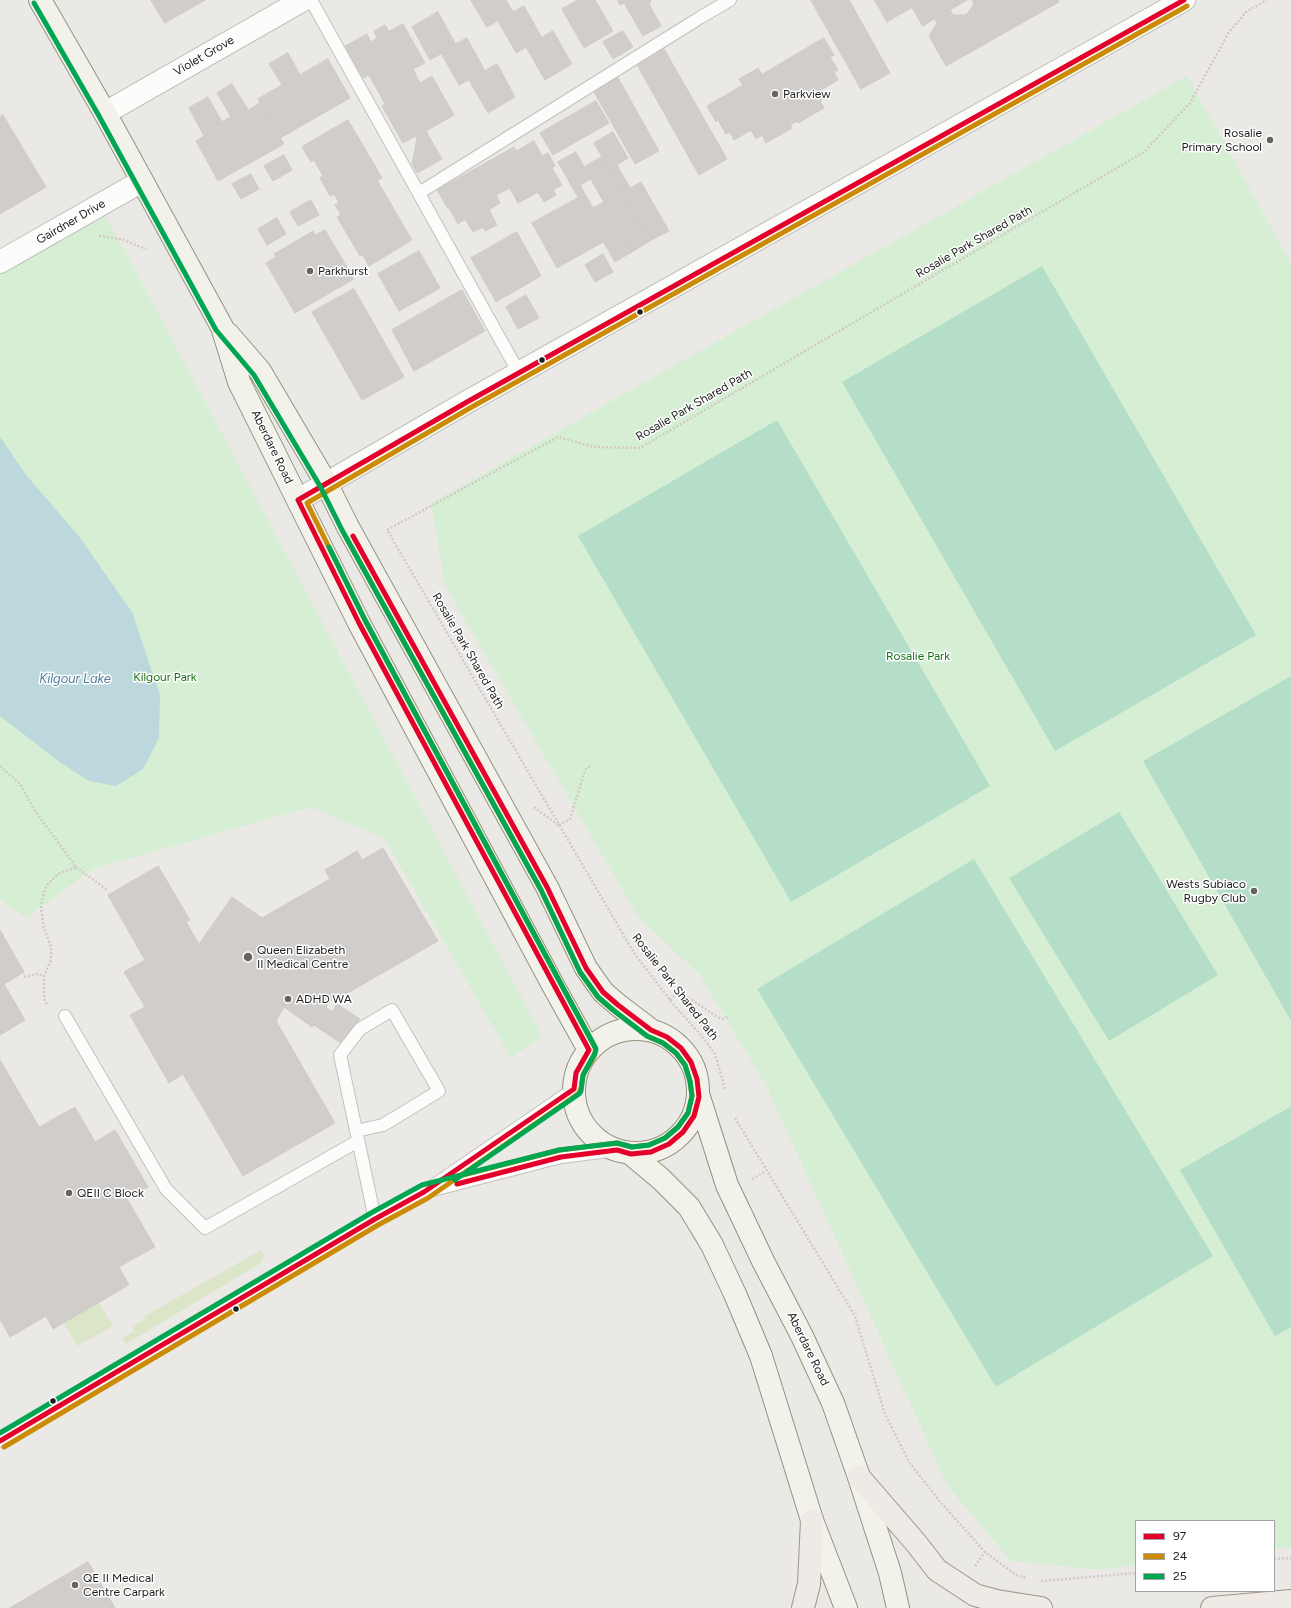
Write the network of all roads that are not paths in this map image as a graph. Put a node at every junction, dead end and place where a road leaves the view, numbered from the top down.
1 (40, 0) edge
2 (303, 0) edge
3 (310, 0) edge
4 (730, 0) edge
5 (1184, 0) edge
6 (105, 113) junction
7 (142, 181) junction
8 (418, 192) junction
9 (0, 262) edge
10 (222, 327) junction
11 (519, 373) junction
12 (326, 483) junction
13 (298, 500) junction
14 (65, 1016) dead end
15 (651, 1030) junction
16 (589, 1050) junction
17 (574, 1089) junction
18 (698, 1097) junction
19 (357, 1136) junction
20 (624, 1152) junction
21 (424, 1192) junction
22 (375, 1219) junction
23 (0, 1441) edge
24 (859, 1477) junction
25 (812, 1520) junction
26 (1291, 1602) edge
27 (803, 1608) edge
28 (846, 1608) edge
29 (898, 1608) edge
30 (1041, 1608) edge
31 (1212, 1608) edge

1 - 6 main road, Aberdare Road
2 - 6 street, Violet Grove
3 - 8 lane
4 - 8 lane
5 - 11 street
6 - 7 main road, Aberdare Road
7 - 9 street, Gairdner Drive
7 - 10 main road, Aberdare Road
8 - 11 lane
10 - 12 main road, Aberdare Road
10 - 13 main road, Aberdare Road
11 - 12 street
12 - 13 street
12 - 15 main road, Aberdare Road
13 - 16 main road, Aberdare Road
14 - 19 lane
15 - 16 main road
15 - 18 main road
16 - 17 main road
17 - 20 main road
17 - 21 lane
18 - 20 main road
18 - 24 main road, Aberdare Road
19 - 19 lane
19 - 22 lane
20 - 21 lane
20 - 25 main road
21 - 22 lane
22 - 23 lane
24 - 29 main road, Aberdare Road
24 - 30 main road
25 - 27 main road
25 - 28 main road
26 - 31 main road

